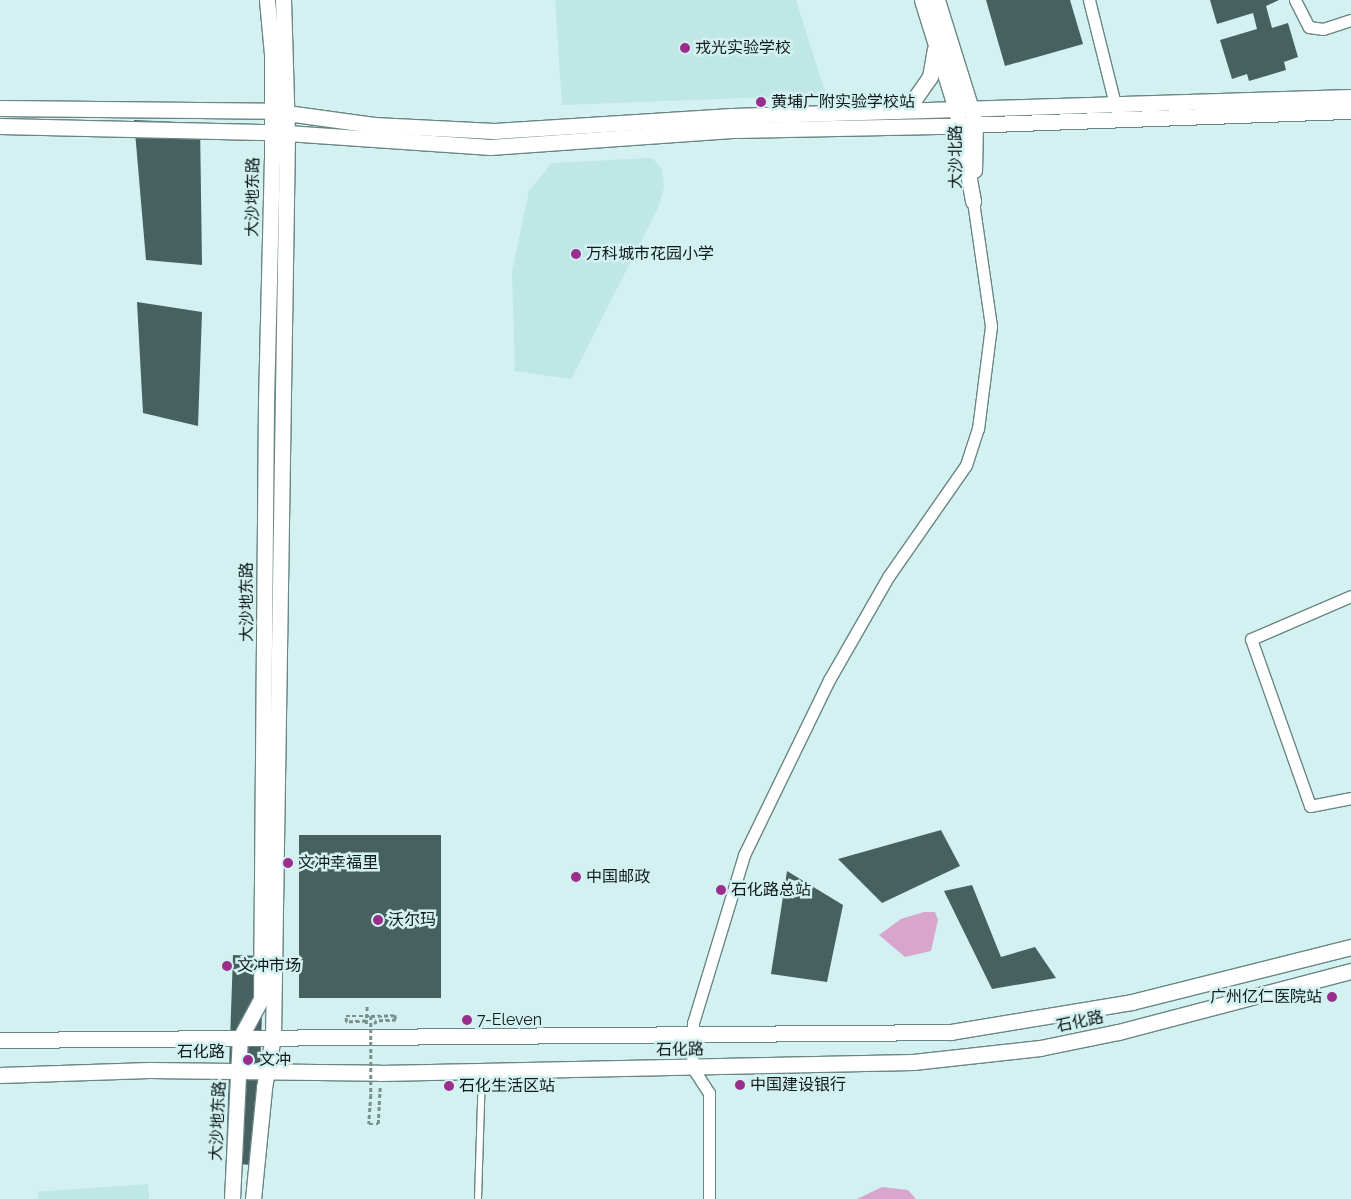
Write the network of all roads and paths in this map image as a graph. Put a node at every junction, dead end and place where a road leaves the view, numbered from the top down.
1 (267, 0) edge
2 (283, 0) edge
3 (922, 0) edge
4 (937, 0) edge
5 (1089, 0) edge
6 (1295, 0) edge
7 (1351, 20) edge
8 (935, 42) junction
9 (1351, 97) edge
10 (0, 108) edge
11 (956, 109) junction
12 (971, 109) junction
13 (1351, 111) edge
14 (280, 112) junction
15 (895, 112) junction
16 (1117, 113) junction
17 (975, 124) junction
18 (959, 125) junction
19 (0, 126) edge
20 (272, 132) junction
21 (287, 134) junction
22 (973, 201) junction
23 (1351, 596) edge
24 (1351, 798) edge
25 (1351, 936) edge
26 (1351, 947) edge
27 (1318, 953) junction
28 (1351, 971) edge
29 (367, 1005) dead end
30 (371, 1016) junction
31 (376, 1021) dead end
32 (693, 1032) junction
33 (273, 1037) junction
34 (240, 1038) junction
35 (0, 1040) edge
36 (692, 1067) junction
37 (239, 1070) junction
38 (482, 1071) junction
39 (267, 1072) junction
40 (0, 1075) edge
41 (380, 1085) dead end
42 (214, 1088) dead end
43 (220, 1124) dead end
44 (232, 1193) edge
45 (253, 1194) edge
46 (478, 1199) edge
47 (709, 1199) edge

1 - 14 main road, 大沙地东路
2 - 14 main road, 大沙地东路
3 - 8 main road, 大沙北路
4 - 12 main road, 大沙北路
5 - 16 street
6 - 7 street
8 - 11 main road, 大沙北路
8 - 15 main road
9 - 16 main road
10 - 14 main road
11 - 12 main road
11 - 15 main road
11 - 18 main road, 大沙北路
12 - 16 main road
12 - 17 main road, 大沙北路
13 - 16 main road
14 - 15 main road
14 - 20 main road, 大沙地东路
14 - 21 main road, 大沙地东路
16 - 17 main road
17 - 18 main road
17 - 22 main road, 大沙北路
18 - 21 main road
18 - 22 main road, 大沙北路
19 - 20 main road
20 - 21 main road
20 - 34 main road, 大沙地东路
21 - 33 main road, 大沙地东路
22 - 32 street
23 - 24 street
25 - 27 main road
26 - 27 main road, 石化路
27 - 32 main road, 石化路
28 - 36 main road, 石化路
29 - 30 path, bridge
30 - 31 path
30 - 41 path, bridge
32 - 33 main road, 石化路
32 - 36 street
33 - 34 main road, 石化路
33 - 39 main road, 大沙地东路
34 - 35 main road, 石化路
34 - 37 main road, 大沙地东路
36 - 38 main road, 石化路
36 - 47 street
37 - 39 main road, 石化路
37 - 40 main road, 石化路
37 - 44 main road, 大沙地东路
38 - 39 main road, 石化路
38 - 46 lane
39 - 45 main road, 大沙地东路
42 - 43 path
44 - 45 main road

